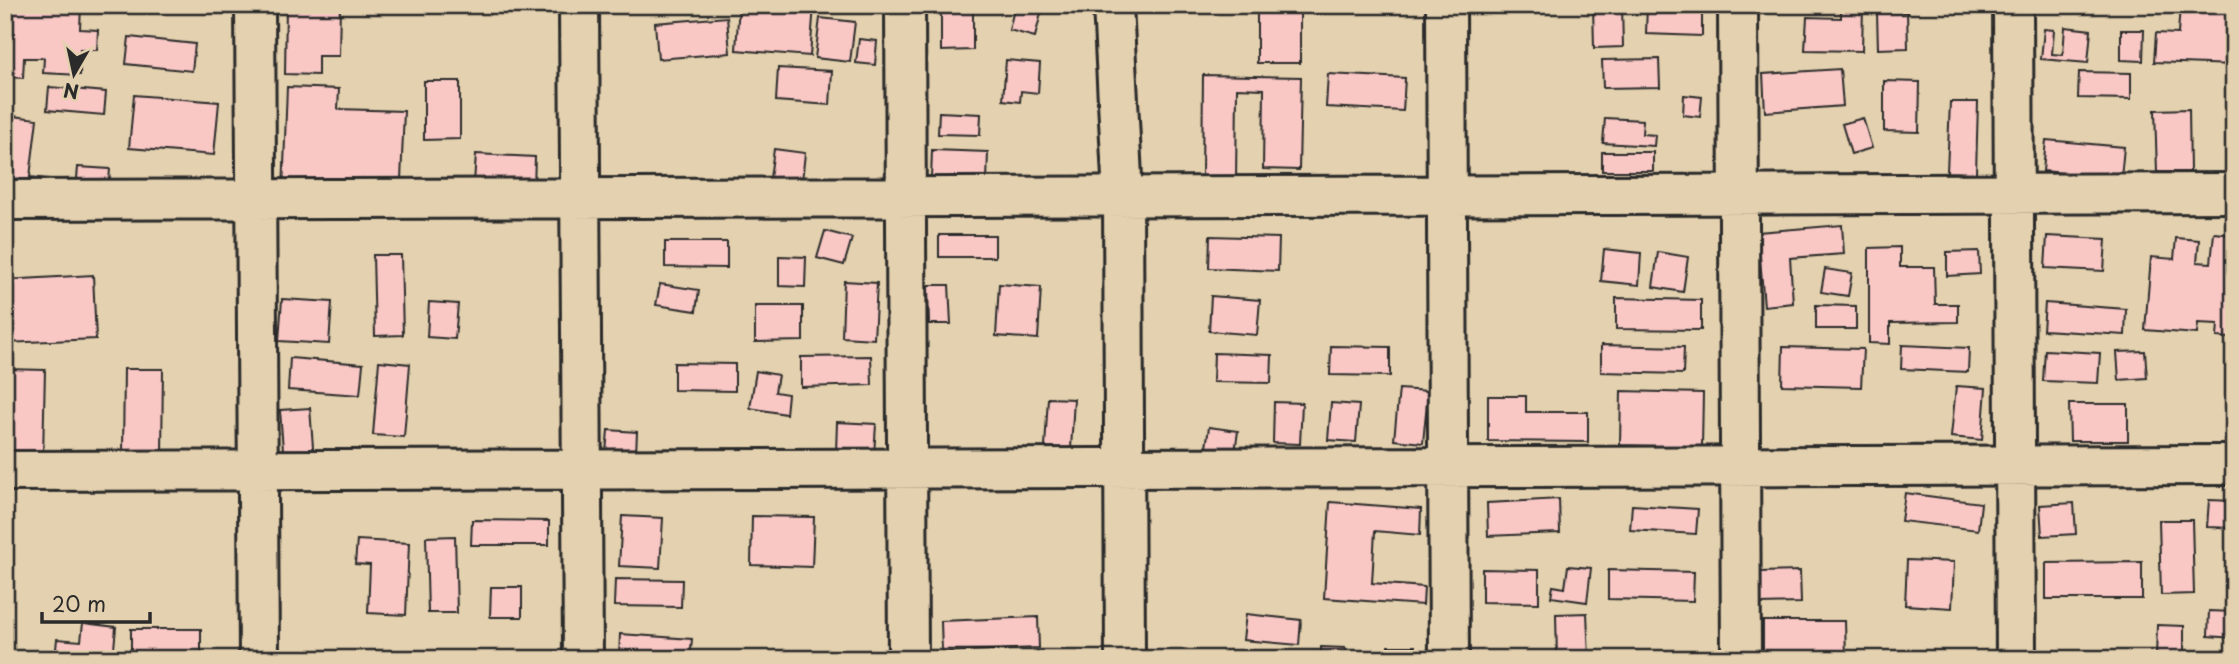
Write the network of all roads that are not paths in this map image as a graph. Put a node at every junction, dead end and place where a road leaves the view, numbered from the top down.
1 (256, 5) edge
2 (579, 5) edge
3 (905, 5) edge
4 (1113, 5) edge
5 (1446, 5) edge
6 (1738, 5) edge
7 (2013, 5) edge
8 (2234, 193) edge
9 (2014, 194) junction
10 (1739, 195) junction
11 (1447, 196) junction
12 (906, 197) junction
13 (1123, 197) junction
14 (580, 198) junction
15 (257, 199) junction
16 (5, 200) edge
17 (2234, 465) edge
18 (1740, 466) junction
19 (2015, 466) junction
20 (1448, 467) junction
21 (907, 468) junction
22 (1125, 468) junction
23 (257, 470) junction
24 (582, 470) junction
25 (5, 471) edge
26 (258, 659) edge
27 (583, 659) edge
28 (908, 659) edge
29 (1125, 659) edge
30 (1449, 659) edge
31 (1741, 659) edge
32 (2016, 659) edge

1 - 15 street
2 - 14 street
3 - 12 street
4 - 13 street
5 - 11 street
6 - 10 street
7 - 9 street
8 - 9 street
9 - 10 street
9 - 19 street
10 - 11 street
10 - 18 street
11 - 13 street
11 - 20 street
12 - 13 street
12 - 14 street
12 - 21 street
13 - 22 street
14 - 15 street
14 - 24 street
15 - 16 street
15 - 23 street
17 - 19 street
18 - 19 street
18 - 20 street
18 - 31 street
19 - 32 street
20 - 22 street
20 - 30 street
21 - 22 street
21 - 24 street
21 - 28 street
22 - 29 street
23 - 24 street
23 - 25 street
23 - 26 street
24 - 27 street

